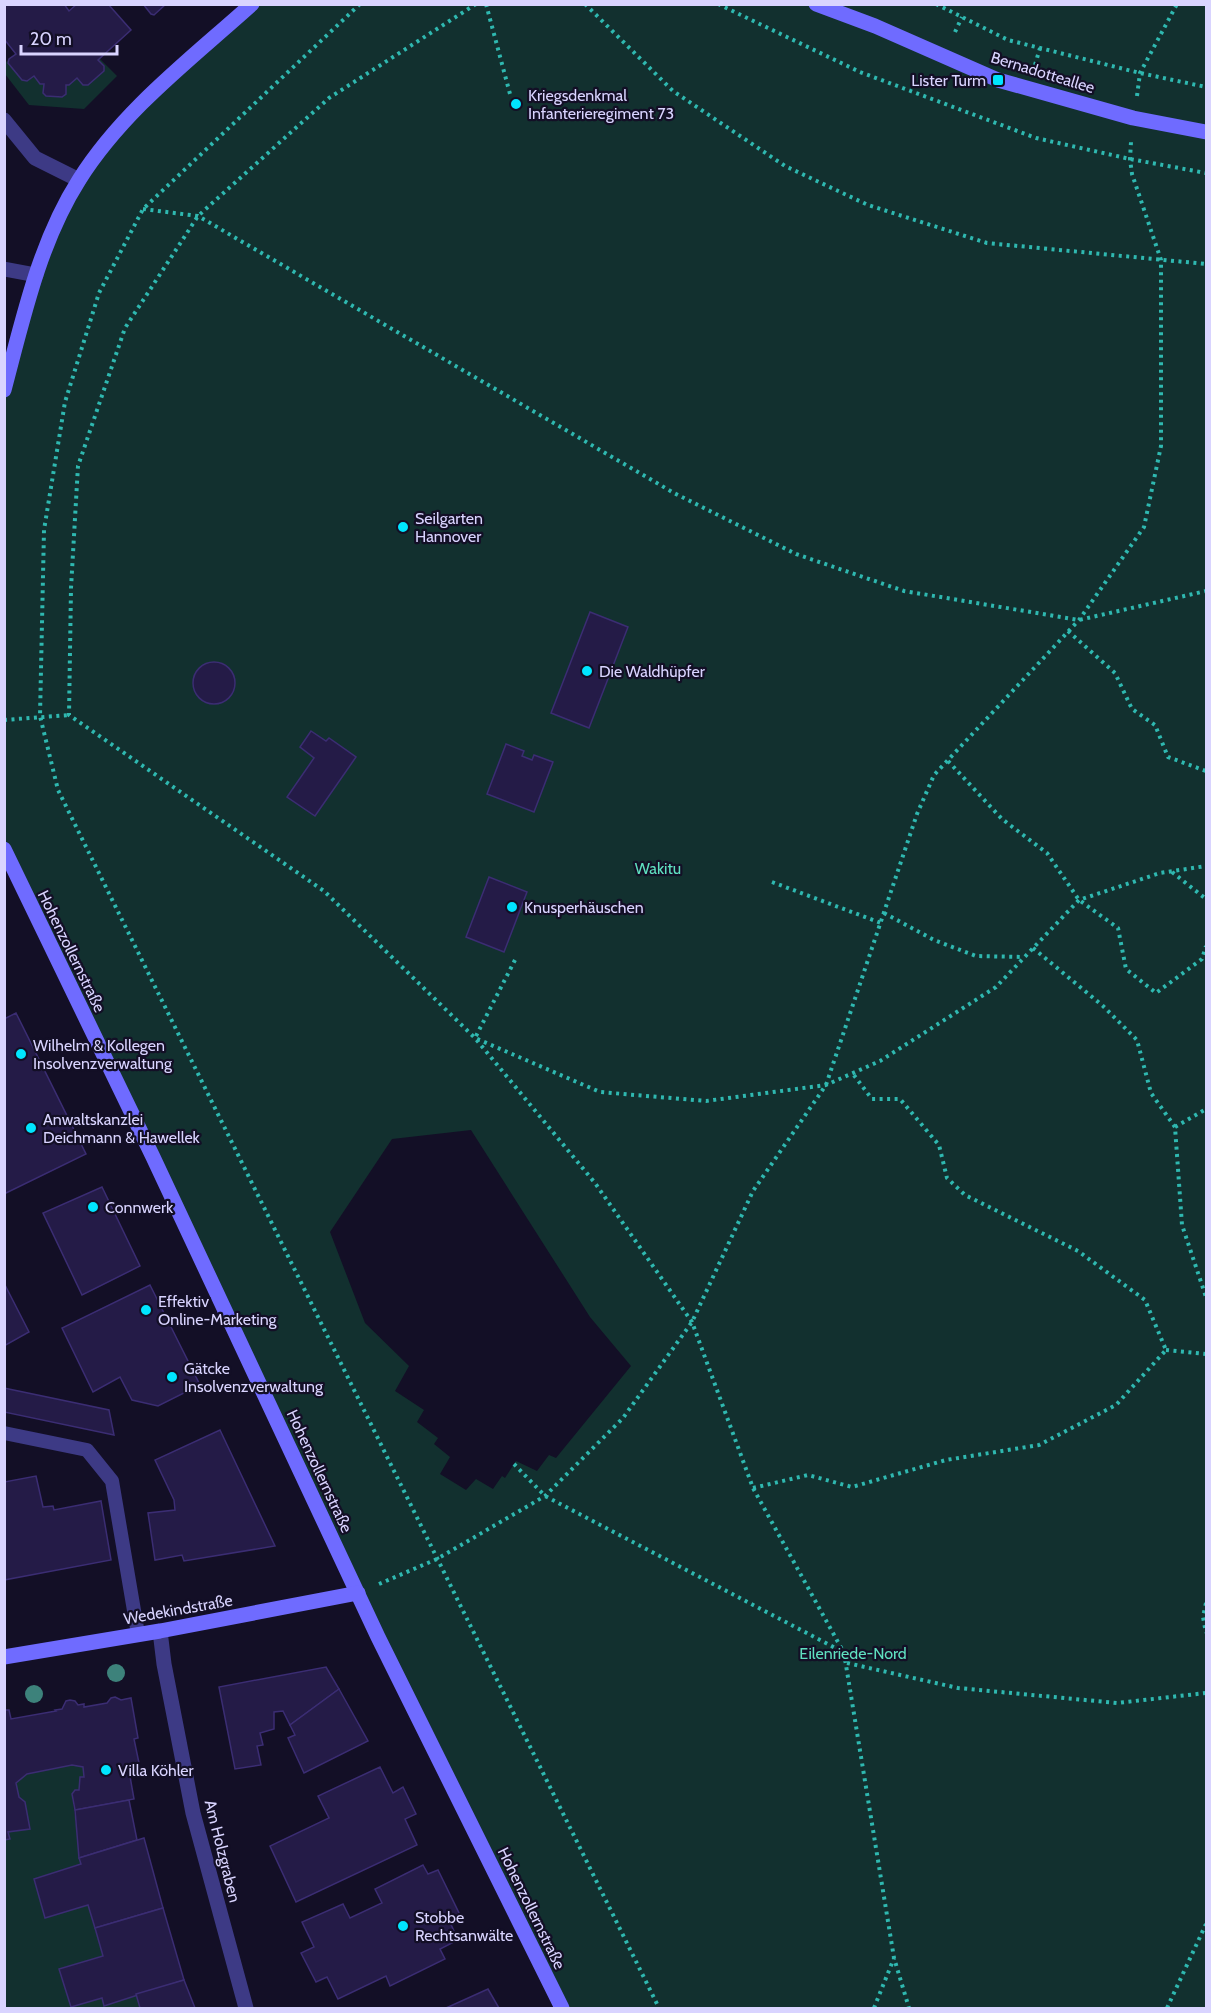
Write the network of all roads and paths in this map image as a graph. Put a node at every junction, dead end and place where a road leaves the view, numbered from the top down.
1 (252, 4) edge
2 (360, 4) edge
3 (476, 4) edge
4 (486, 4) edge
5 (585, 4) edge
6 (718, 4) edge
7 (816, 4) edge
8 (848, 4) edge
9 (936, 4) edge
10 (1177, 4) edge
11 (962, 17) junction
12 (875, 26) junction
13 (955, 32) dead end
14 (1040, 48) junction
15 (1035, 65) dead end
16 (1140, 73) junction
17 (1206, 87) edge
18 (510, 94) dead end
19 (1133, 118) junction
20 (4, 120) edge
21 (1206, 132) edge
22 (1130, 159) junction
23 (1206, 173) edge
24 (79, 180) junction
25 (143, 209) junction
26 (198, 216) junction
27 (1161, 260) junction
28 (1206, 264) edge
29 (4, 268) edge
30 (36, 275) junction
31 (4, 390) edge
32 (1206, 591) edge
33 (1079, 620) junction
34 (1068, 632) junction
35 (69, 715) junction
36 (40, 716) junction
37 (4, 720) edge
38 (948, 760) junction
39 (1206, 771) edge
40 (4, 849) edge
41 (1206, 866) edge
42 (1171, 872) junction
43 (772, 882) dead end
44 (1206, 899) edge
45 (1079, 900) junction
46 (884, 913) junction
47 (881, 923) junction
48 (1206, 946) edge
49 (1033, 948) junction
50 (1024, 957) junction
51 (515, 960) dead end
52 (475, 1038) junction
53 (852, 1074) junction
54 (826, 1085) junction
55 (1206, 1109) edge
56 (1175, 1127) junction
57 (1206, 1297) edge
58 (692, 1322) junction
59 (1166, 1350) junction
60 (1206, 1354) edge
61 (4, 1433) edge
62 (514, 1464) dead end
63 (753, 1488) junction
64 (545, 1496) junction
65 (437, 1559) junction
66 (358, 1593) junction
67 (1206, 1603) edge
68 (160, 1631) junction
69 (1206, 1633) edge
70 (138, 1634) junction
71 (844, 1653) junction
72 (4, 1657) edge
73 (847, 1663) junction
74 (1206, 1693) edge
75 (1206, 1924) edge
76 (894, 1958) junction
77 (246, 2008) edge
78 (562, 2008) edge
79 (659, 2008) edge
80 (874, 2008) edge
81 (909, 2008) edge
82 (1167, 2008) edge

1 - 24 street
2 - 25 path
3 - 26 path
4 - 18 path
5 - 27 path
6 - 22 path
7 - 12 street, Bernadotteallee
8 - 12 street, Bernadotteallee
9 - 11 path
10 - 16 path
11 - 13 path
11 - 14 path
12 - 19 street, Bernadotteallee
14 - 15 path
14 - 16 path
16 - 17 path
16 - 19 path
19 - 21 street, Bernadotteallee
19 - 22 path
20 - 24 street
22 - 23 path
22 - 27 path
24 - 30 street
25 - 26 path
25 - 36 path
26 - 33 path
26 - 35 path
27 - 28 path
27 - 33 path
29 - 30 street
30 - 31 street
32 - 33 path
33 - 34 path
34 - 38 path
34 - 39 path
35 - 36 path
35 - 52 path
36 - 37 path
36 - 65 path
38 - 45 path
38 - 46 path
40 - 66 street, Hohenzollernstraße
41 - 42 path
42 - 44 path
42 - 45 path
43 - 47 path
45 - 48 path
45 - 49 path
46 - 47 path
46 - 50 path
47 - 54 path
49 - 50 path
49 - 56 path
50 - 53 path
51 - 52 path
52 - 54 path
52 - 58 path
53 - 54 path
53 - 59 path
54 - 58 path
55 - 56 path
56 - 57 path
58 - 63 path
58 - 64 path
59 - 60 path
59 - 63 path
61 - 70 lane
62 - 64 path
63 - 71 path
64 - 65 path
64 - 71 path
65 - 66 path
65 - 79 path
66 - 68 street, Wedekindstraße
66 - 78 street, Hohenzollernstraße
67 - 69 path
68 - 70 street, Wedekindstraße
68 - 77 street, Am Holzgraben
70 - 72 street, Wedekindstraße
71 - 73 path
73 - 74 path
73 - 76 path
75 - 82 path
76 - 80 path
76 - 81 path

